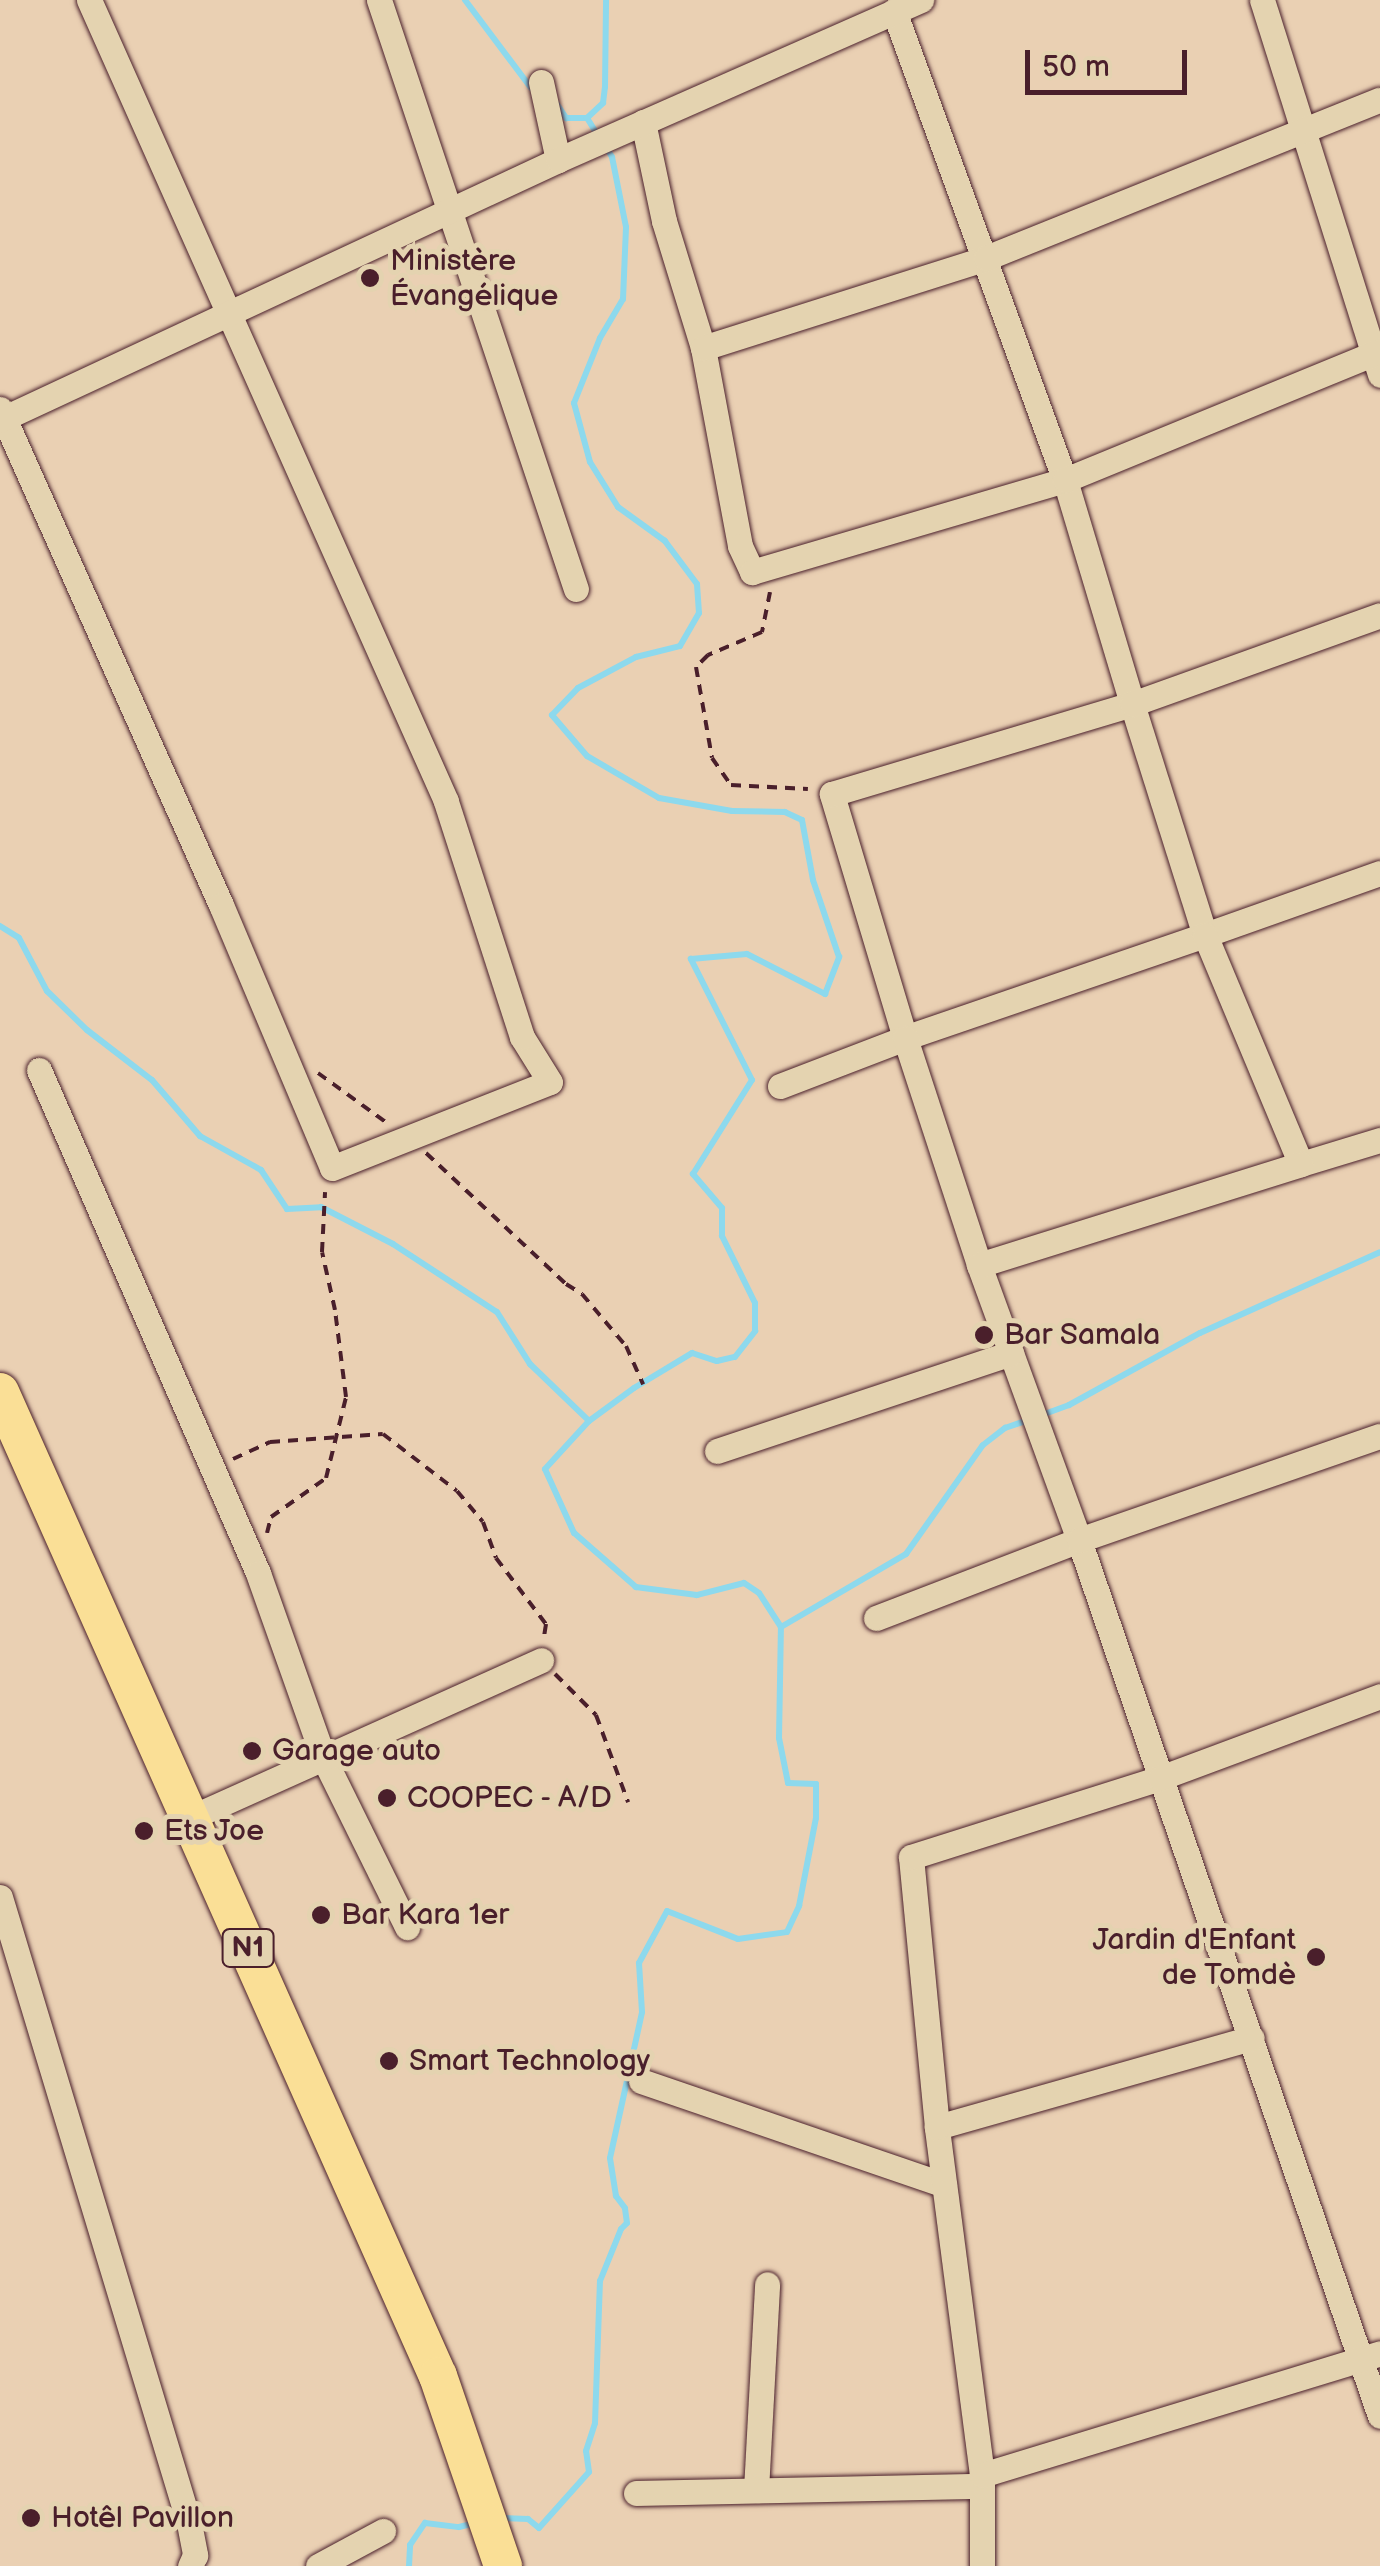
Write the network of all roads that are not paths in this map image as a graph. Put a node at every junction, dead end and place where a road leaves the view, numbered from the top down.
1 (89, 0) edge
2 (379, 0) edge
3 (921, 0) edge
4 (1262, 0) edge
5 (894, 11) junction
6 (544, 92) dead end
7 (1380, 100) edge
8 (634, 126) junction
9 (1304, 130) junction
10 (567, 156) junction
11 (452, 211) junction
12 (986, 258) junction
13 (230, 311) junction
14 (702, 348) junction
15 (1377, 359) edge
16 (1, 416) edge
17 (1064, 480) junction
18 (576, 589) dead end
19 (1380, 615) edge
20 (1132, 704) junction
21 (1380, 873) edge
22 (1205, 935) junction
23 (905, 1038) junction
24 (39, 1070) dead end
25 (780, 1086) dead end
26 (1380, 1140) edge
27 (1301, 1164) junction
28 (979, 1264) junction
29 (1011, 1354) junction
30 (0, 1392) edge
31 (1380, 1436) edge
32 (717, 1452) dead end
33 (1079, 1540) junction
34 (876, 1618) dead end
35 (541, 1660) road end
36 (1380, 1696) edge
37 (323, 1757) junction
38 (1160, 1778) junction
39 (190, 1818) junction
40 (0, 1897) edge
41 (407, 1926) dead end
42 (1252, 2038) junction
43 (642, 2080) dead end
44 (937, 2127) junction
45 (944, 2186) junction
46 (766, 2284) dead end
47 (1371, 2356) edge
48 (1380, 2416) edge
49 (982, 2480) junction
50 (756, 2490) junction
51 (636, 2493) dead end
52 (383, 2532) dead end
53 (190, 2566) edge
54 (318, 2566) edge
55 (503, 2566) edge
56 (982, 2566) edge

1 - 13 street
2 - 11 street
3 - 5 street
4 - 9 street
5 - 8 street
5 - 12 street
6 - 10 street
7 - 9 street
8 - 10 street
8 - 14 street
9 - 12 street
9 - 15 street
10 - 11 street
11 - 13 street
11 - 18 street
12 - 14 street
12 - 17 street
13 - 16 street
13 - 16 street
14 - 17 street
15 - 17 street
17 - 20 street
19 - 20 street
20 - 22 street
20 - 23 street
21 - 22 street
22 - 23 street
22 - 27 street
23 - 25 street
23 - 28 street
24 - 37 street
26 - 27 street
27 - 28 street
28 - 29 street
29 - 32 street
29 - 33 street
30 - 39 highway, N1
31 - 33 street
33 - 34 street
33 - 38 street
35 - 37 street
36 - 38 street
37 - 39 street
37 - 41 street
38 - 42 street
38 - 44 street
39 - 55 highway, N1
40 - 53 street
42 - 44 street
42 - 47 street
43 - 45 street
44 - 45 street
45 - 49 street
46 - 50 street
47 - 48 street
47 - 49 street
49 - 50 street
49 - 56 street
50 - 51 street
52 - 54 street

